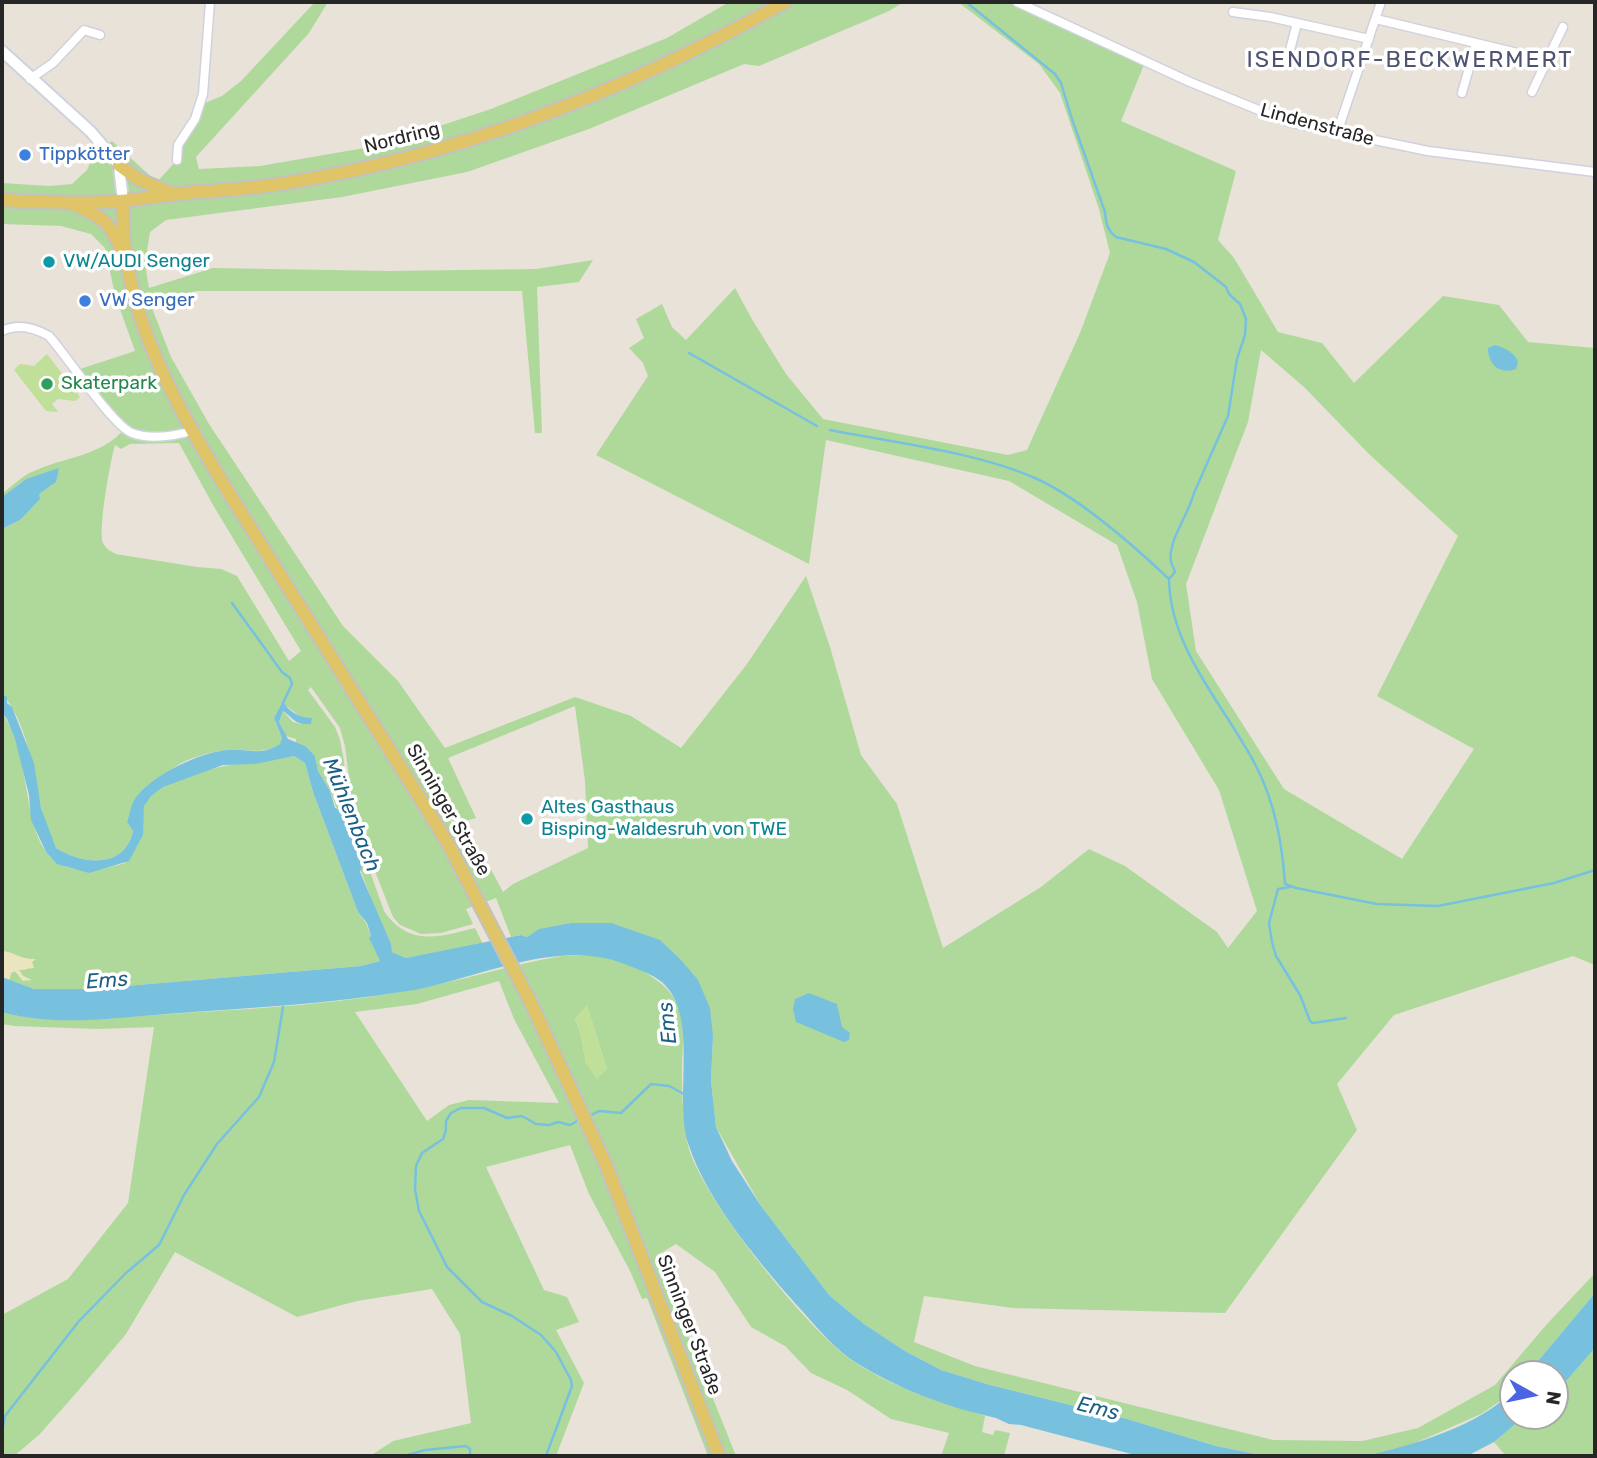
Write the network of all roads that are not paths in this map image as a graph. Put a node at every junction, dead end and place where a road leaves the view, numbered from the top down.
1 (209, 2) edge
2 (785, 2) edge
3 (1017, 2) edge
4 (1381, 2) edge
5 (1233, 12) dead end
6 (1376, 19) junction
7 (1297, 23) junction
8 (1563, 27) dead end
9 (100, 35) dead end
10 (1369, 39) junction
11 (1476, 43) junction
12 (2, 51) edge
13 (1288, 58) dead end
14 (1544, 67) junction
15 (30, 79) junction
16 (1532, 92) dead end
17 (1462, 93) dead end
18 (1337, 133) junction
19 (177, 160) dead end
20 (119, 165) junction
21 (1595, 172) edge
22 (173, 194) junction
23 (2, 200) edge
24 (123, 201) junction
25 (70, 202) junction
26 (126, 263) junction
27 (2, 331) edge
28 (192, 431) junction
29 (719, 1456) edge

1 - 19 street
2 - 22 main road, Nordring
3 - 18 street, Lindenstraße
4 - 6 street
5 - 7 street
6 - 10 street
6 - 11 street
7 - 10 street
7 - 13 street
8 - 14 street
9 - 15 street
10 - 18 street
11 - 14 street
11 - 17 street
12 - 15 main road
14 - 16 street
15 - 20 main road
18 - 21 street, Lindenstraße
20 - 22 main road
20 - 24 main road
22 - 24 main road, Nordring
23 - 25 main road, Nordring
24 - 25 main road, Nordring
24 - 26 main road, Sinninger Straße
25 - 26 main road
26 - 28 main road, Sinninger Straße
27 - 28 street
28 - 29 main road, Sinninger Straße

